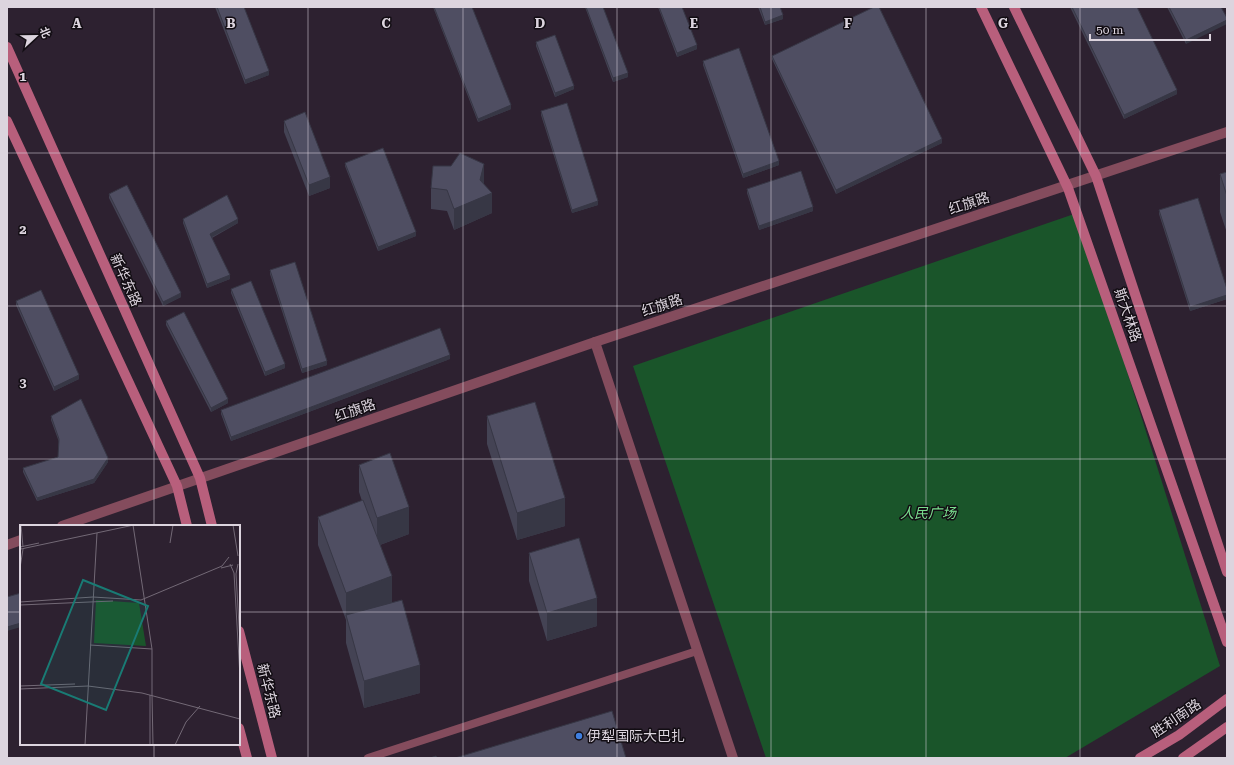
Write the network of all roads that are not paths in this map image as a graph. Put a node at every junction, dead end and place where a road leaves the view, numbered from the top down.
1 (981, 7) edge
2 (1014, 7) edge
3 (7, 47) edge
4 (7, 121) edge
5 (1227, 132) edge
6 (1096, 176) junction
7 (1067, 186) junction
8 (595, 342) junction
9 (200, 478) junction
10 (177, 486) junction
11 (65, 525) edge
12 (187, 525) edge
13 (212, 525) edge
14 (20, 540) edge
15 (7, 545) edge
16 (1227, 572) edge
17 (240, 635) edge
18 (1227, 642) edge
19 (697, 651) junction
20 (1227, 699) edge
21 (1227, 727) edge
22 (240, 732) edge
23 (247, 758) edge
24 (272, 758) edge
25 (368, 758) edge
26 (733, 758) edge
27 (1140, 758) edge
28 (1183, 758) edge

1 - 7 main road, 斯大林路
2 - 6 main road, 斯大林路
3 - 9 main road, 新华东路
4 - 10 main road
5 - 6 street, 红旗路
6 - 7 street, 红旗路
6 - 16 main road, 斯大林路
7 - 8 street, 红旗路
7 - 18 main road, 斯大林路
8 - 9 street, 红旗路
8 - 19 street
9 - 10 street, 红旗路
9 - 13 main road, 新华东路
10 - 11 street, 红旗路
10 - 12 main road
14 - 15 street
17 - 24 main road, 新华东路
19 - 25 lane
19 - 26 street
20 - 27 main road, 胜利南路
21 - 28 main road
22 - 23 main road

